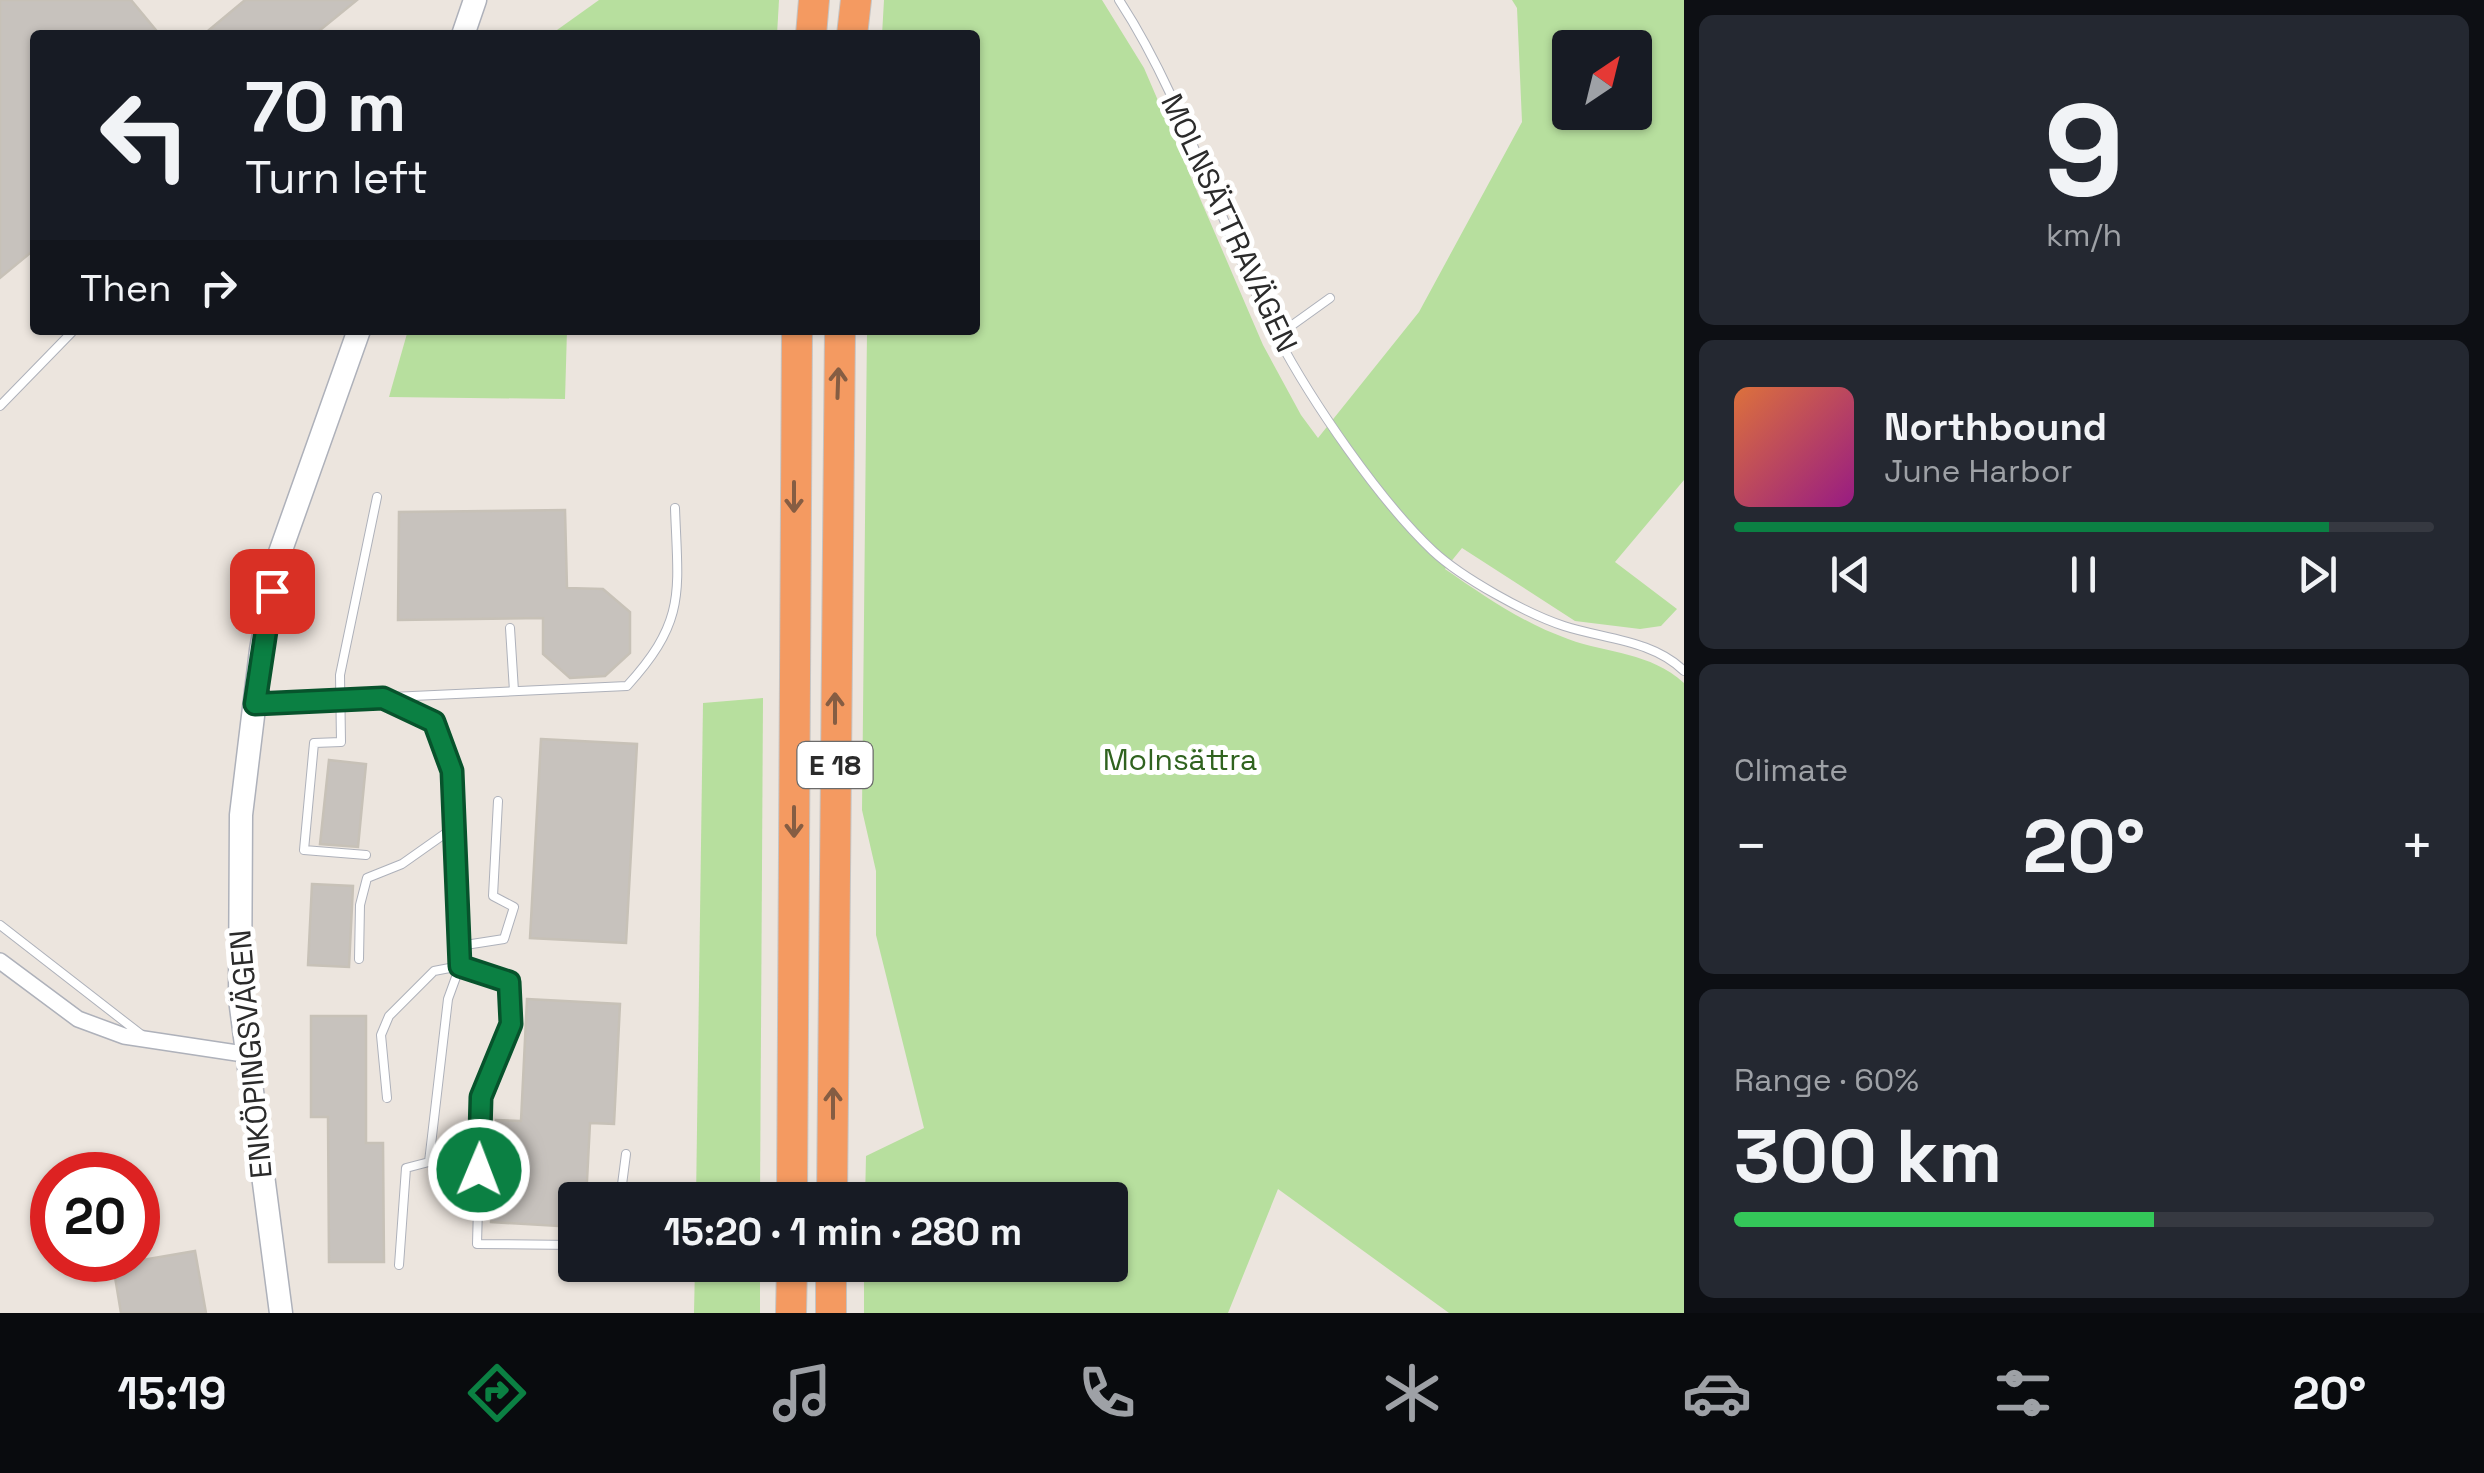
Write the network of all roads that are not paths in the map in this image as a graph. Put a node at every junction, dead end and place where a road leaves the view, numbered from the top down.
1 (475, 0) edge
2 (814, 0) edge
3 (856, 0) edge
4 (1119, 0) edge
5 (465, 30) edge
6 (811, 30) edge
7 (853, 30) edge
8 (1330, 298) dead end
9 (69, 335) edge
10 (357, 335) edge
11 (798, 335) edge
12 (840, 335) edge
13 (1277, 336) junction
14 (0, 406) edge
15 (377, 498) dead end
16 (676, 508) dead end
17 (510, 628) dead end
18 (1684, 670) edge
19 (514, 691) junction
20 (383, 698) junction
21 (342, 700) junction
22 (255, 704) junction
23 (498, 801) dead end
24 (457, 826) junction
25 (366, 856) dead end
26 (0, 926) edge
27 (459, 946) junction
28 (360, 959) dead end
29 (0, 961) edge
30 (460, 966) junction
31 (150, 1041) junction
32 (250, 1055) junction
33 (387, 1098) dead end
34 (626, 1154) dead end
35 (622, 1182) edge
36 (792, 1182) edge
37 (832, 1182) edge
38 (558, 1245) edge
39 (398, 1264) dead end
40 (792, 1282) edge
41 (831, 1282) edge
42 (282, 1313) edge
43 (791, 1313) edge
44 (831, 1313) edge

1 - 5 street
2 - 6 highway
3 - 7 highway
4 - 13 lane, MOLNSÄTTRAVÄGEN
8 - 13 lane
9 - 14 lane
10 - 22 street, ENKÖPINGSVÄGEN
11 -> 36 highway, E 18
37 -> 12 highway, E 18
13 - 18 lane, MOLNSÄTTRAVÄGEN
15 - 21 lane
16 - 19 lane
17 - 19 lane
19 - 20 lane
20 - 21 street
20 - 24 street
21 - 22 street
21 - 25 lane
22 - 32 street, ENKÖPINGSVÄGEN
23 - 27 lane
24 - 27 street
24 - 28 lane
26 - 31 lane
27 - 30 street
29 - 31 street
30 - 33 lane
30 - 38 lane
30 - 39 lane
31 - 32 street
32 - 42 street, ENKÖPINGSVÄGEN
34 - 35 lane
40 - 43 highway
41 - 44 highway

